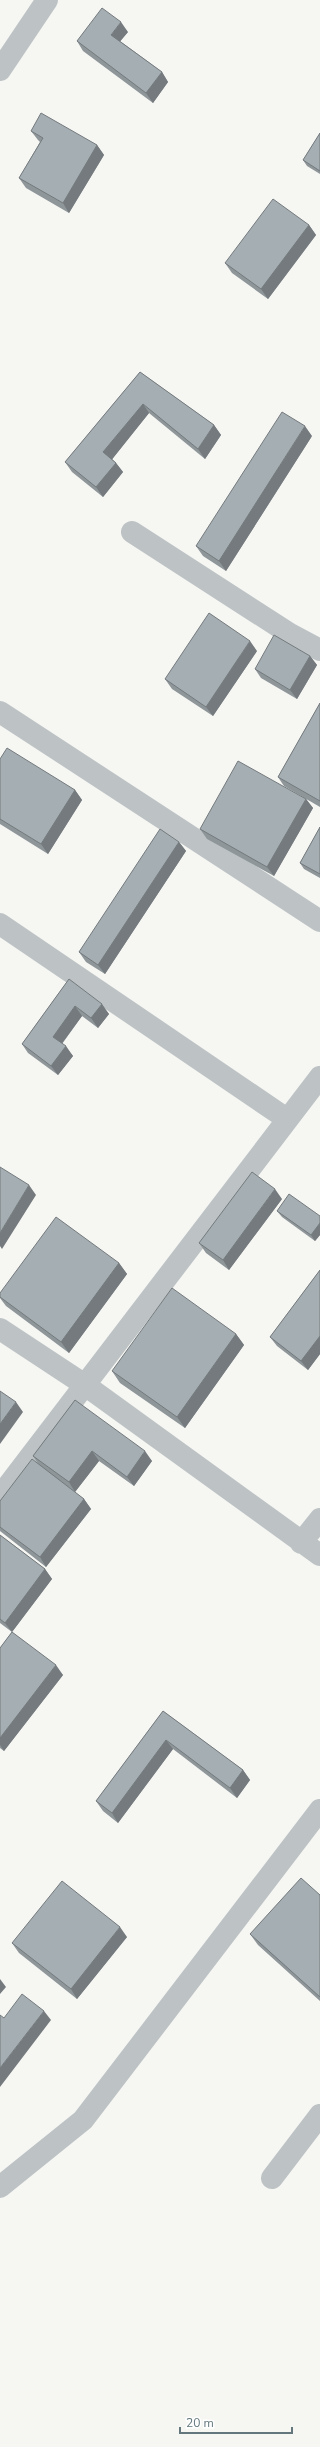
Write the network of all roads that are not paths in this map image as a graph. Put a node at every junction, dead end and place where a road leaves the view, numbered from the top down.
1 (47, 0) edge
2 (0, 70) edge
3 (132, 532) dead end
4 (320, 650) edge
5 (0, 712) edge
6 (320, 921) edge
7 (0, 924) edge
8 (320, 1077) edge
9 (287, 1119) junction
10 (0, 1329) edge
11 (85, 1385) junction
12 (0, 1496) edge
13 (320, 1519) edge
14 (301, 1542) junction
15 (320, 1555) edge
16 (320, 1810) edge
17 (320, 2115) edge
18 (272, 2178) dead end
19 (0, 2188) edge

1 - 2 street
3 - 4 street
5 - 6 street
7 - 9 street
8 - 9 street
9 - 11 street
10 - 11 street
11 - 12 street
11 - 14 street
13 - 14 street
14 - 15 street
16 - 19 street
17 - 18 street

